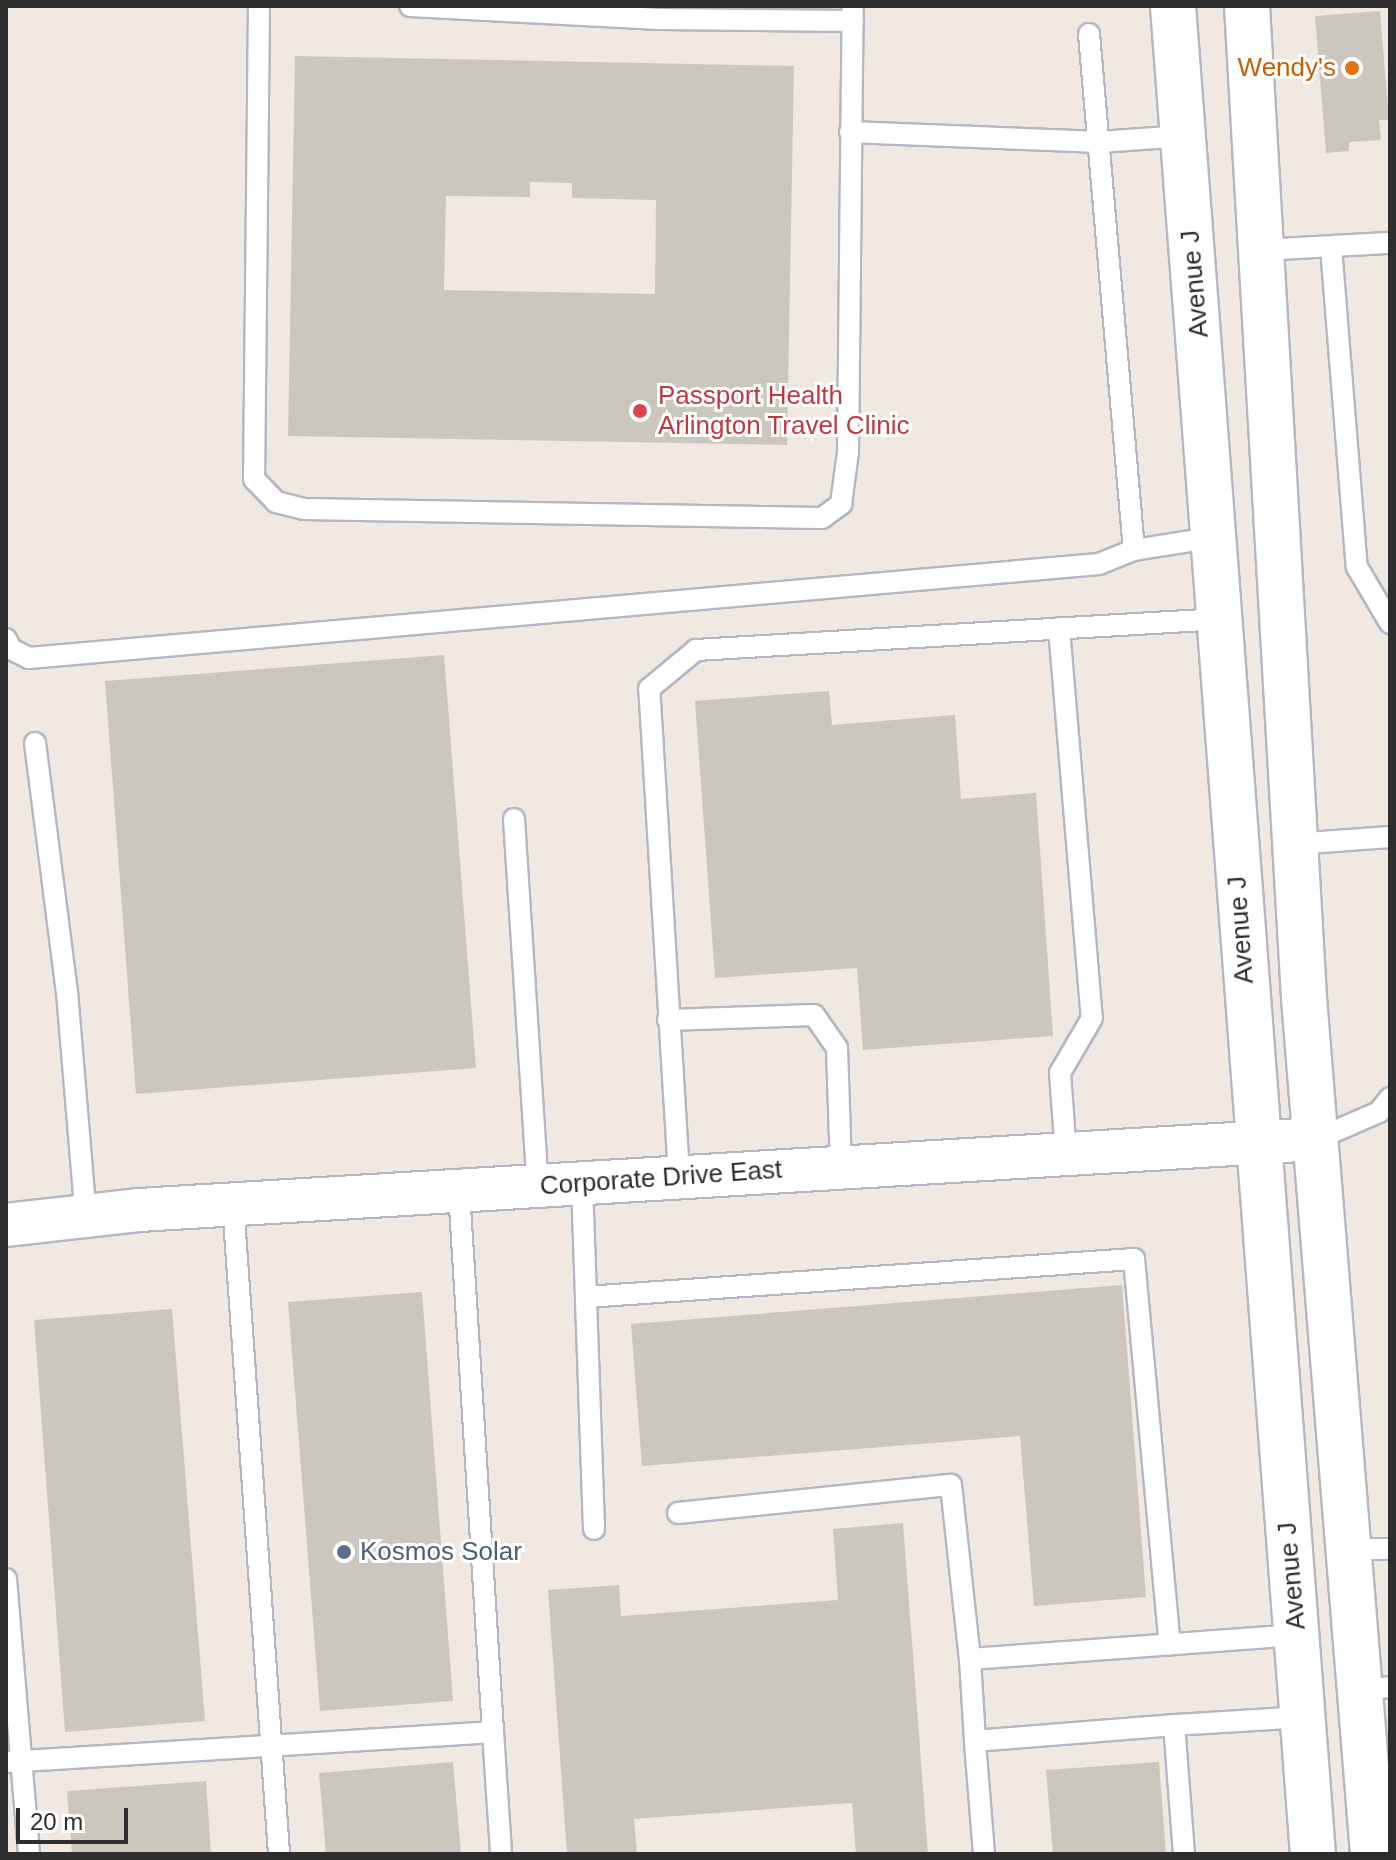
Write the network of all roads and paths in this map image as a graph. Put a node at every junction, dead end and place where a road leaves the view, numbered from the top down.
1 (259, 6) edge
2 (410, 6) edge
3 (1173, 6) edge
4 (1247, 6) edge
5 (853, 13) edge
6 (1089, 34) dead end
7 (850, 132) junction
8 (1183, 136) junction
9 (1100, 142) junction
10 (1390, 243) edge
11 (1331, 247) junction
12 (1263, 250) junction
13 (1275, 534) junction
14 (1215, 537) junction
15 (1134, 550) junction
16 (1221, 619) junction
17 (1390, 623) edge
18 (1059, 628) junction
19 (6, 639) edge
20 (35, 743) dead end
21 (514, 819) dead end
22 (1390, 837) edge
23 (1294, 844) junction
24 (668, 1020) junction
25 (1390, 1098) edge
26 (1317, 1139) junction
27 (1256, 1143) junction
28 (1066, 1154) junction
29 (841, 1168) junction
30 (679, 1175) junction
31 (582, 1183) junction
32 (538, 1186) junction
33 (459, 1191) junction
34 (233, 1204) junction
35 (86, 1216) junction
36 (6, 1225) edge
37 (586, 1297) junction
38 (678, 1513) dead end
39 (594, 1529) dead end
40 (1371, 1549) edge
41 (6, 1579) edge
42 (1297, 1635) junction
43 (1170, 1644) junction
44 (970, 1659) junction
45 (1376, 1688) edge
46 (1303, 1717) junction
47 (1174, 1725) junction
48 (493, 1732) junction
49 (975, 1741) junction
50 (274, 1746) junction
51 (15, 1762) edge
52 (29, 1854) edge
53 (279, 1854) edge
54 (501, 1854) edge
55 (984, 1854) edge
56 (1184, 1854) edge
57 (1313, 1854) edge
58 (1373, 1854) edge

1 - 7 lane
2 - 5 lane
3 - 8 street, Avenue J
4 - 12 street
5 - 7 lane
6 - 9 lane
7 - 9 lane
8 - 9 lane
8 - 14 street, Avenue J
9 - 15 lane
10 - 11 lane
11 - 12 lane
11 - 17 lane
12 - 13 street
13 - 14 street
13 - 23 street
14 - 15 lane
14 - 16 street, Avenue J
15 - 19 lane
16 - 18 lane
16 - 27 street, Avenue J
18 - 24 lane
18 - 28 lane
20 - 35 lane
21 - 32 lane
22 - 23 lane
23 - 26 street
24 - 29 lane
24 - 30 lane
25 - 26 lane
26 - 27 street, Corporate Drive East
26 - 40 street
27 - 28 street, Corporate Drive East
27 - 42 street, Avenue J
28 - 29 street, Corporate Drive East
29 - 30 street, Corporate Drive East
30 - 31 street, Corporate Drive East
31 - 32 street, Corporate Drive East
31 - 37 lane
32 - 33 street, Corporate Drive East
33 - 34 street, Corporate Drive East
33 - 48 lane
34 - 35 street, Corporate Drive East
34 - 50 lane
35 - 36 street, Corporate Drive East
37 - 39 lane
37 - 43 lane
38 - 44 lane
40 - 45 street
41 - 51 lane
42 - 43 lane
42 - 46 street, Avenue J
43 - 44 lane
44 - 49 lane
45 - 58 street
46 - 47 lane
46 - 57 street, Avenue J
47 - 49 lane
47 - 56 lane
48 - 50 lane
48 - 54 lane
49 - 55 lane
50 - 51 lane
50 - 53 lane
51 - 52 lane

